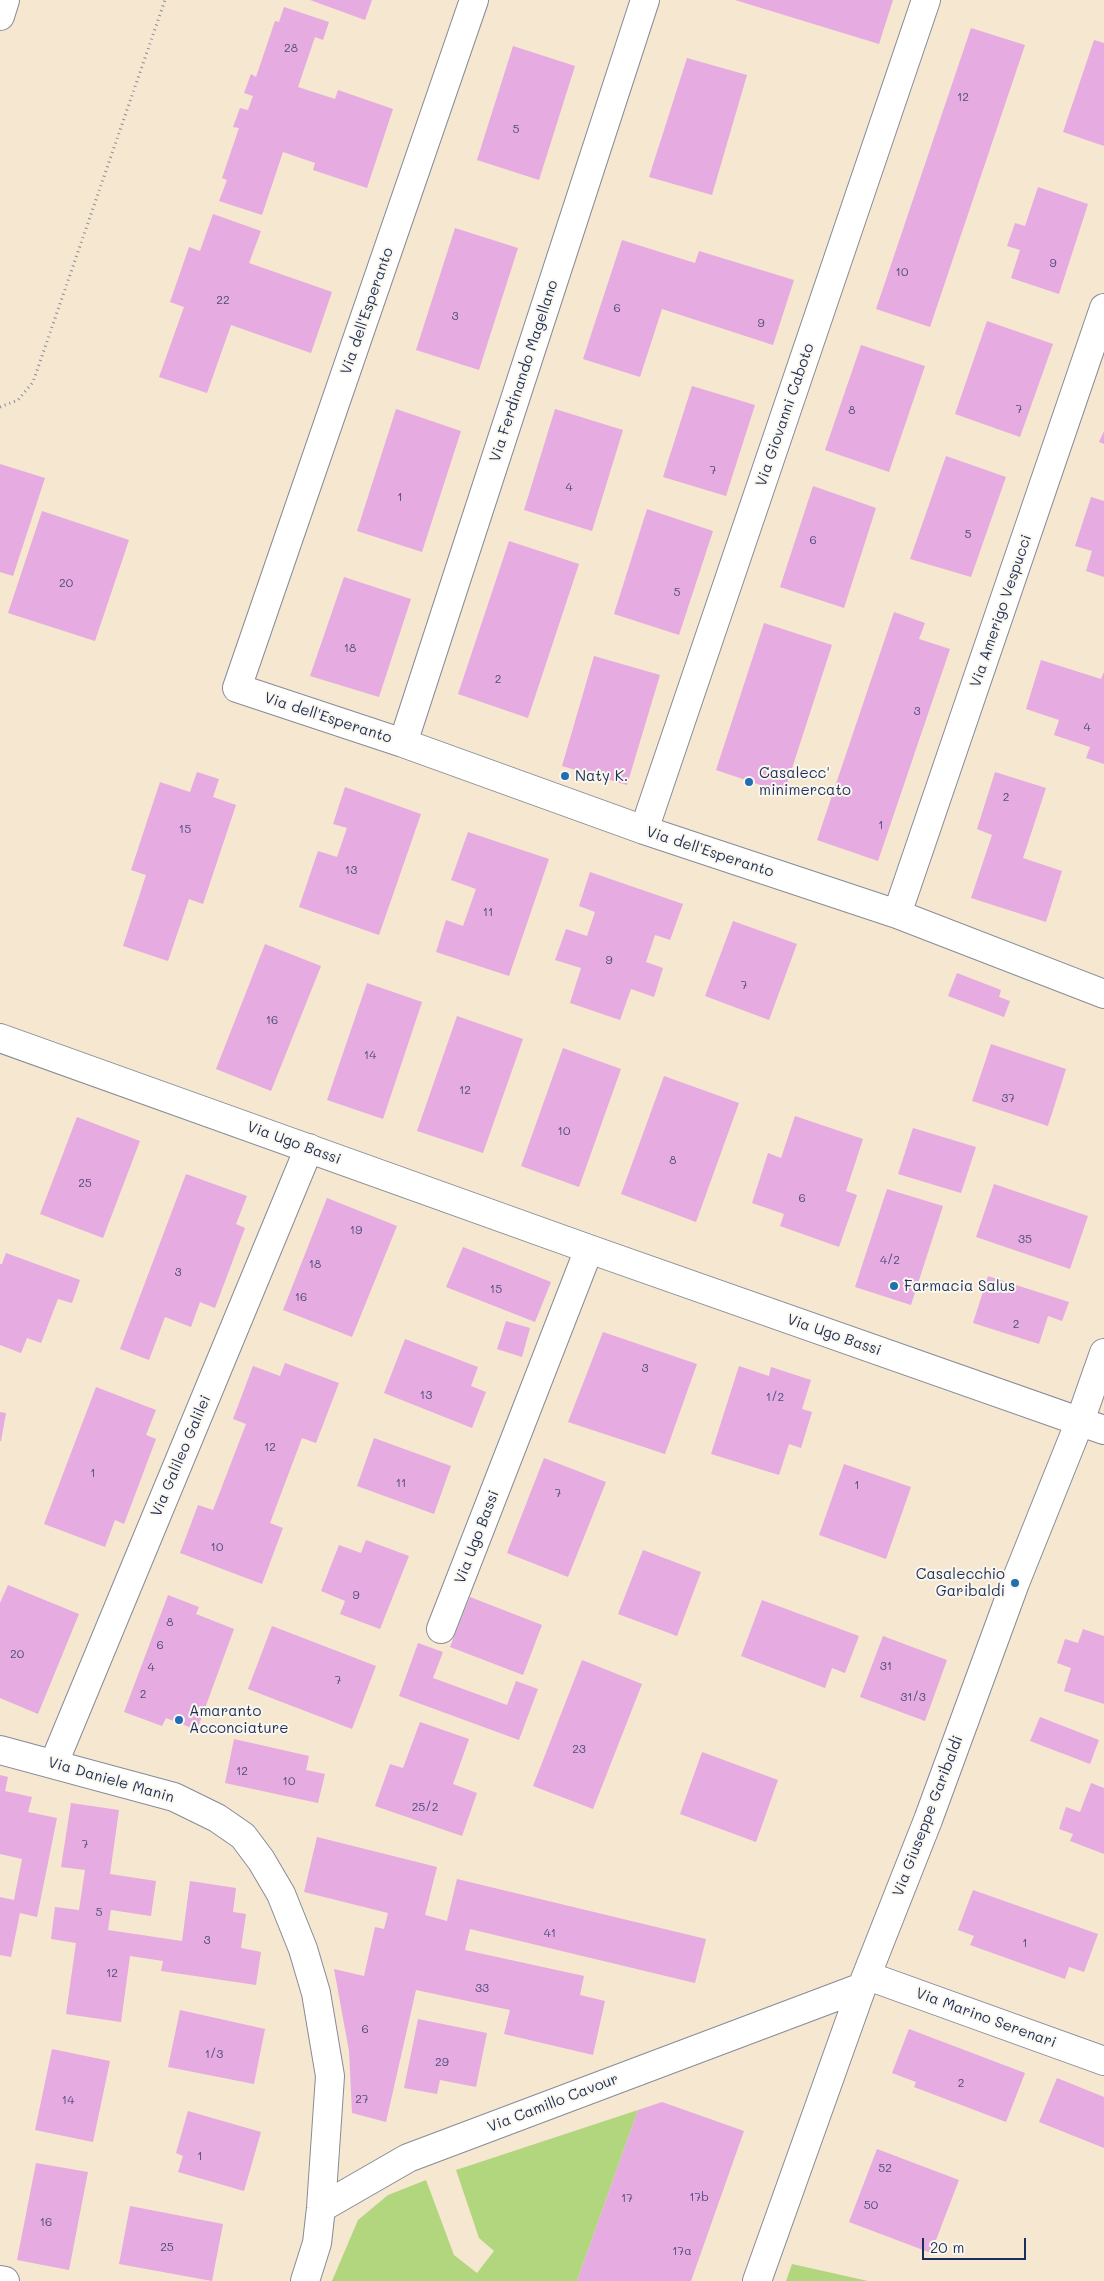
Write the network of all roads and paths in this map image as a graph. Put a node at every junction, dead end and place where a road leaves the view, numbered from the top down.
1 (5, 0) edge
2 (165, 0) edge
3 (474, 0) edge
4 (646, 0) edge
5 (926, 0) edge
6 (0, 16) edge
7 (1104, 308) edge
8 (0, 407) edge
9 (403, 743) junction
10 (644, 830) junction
11 (897, 914) junction
12 (1104, 994) edge
13 (0, 1038) edge
14 (309, 1148) junction
15 (589, 1249) junction
16 (1104, 1352) edge
17 (1092, 1426) edge
18 (441, 1629) dead end
19 (0, 1750) edge
20 (54, 1763) junction
21 (865, 1982) junction
22 (1104, 2061) edge
23 (321, 2208) junction
24 (0, 2280) edge
25 (5, 2281) edge
26 (305, 2281) edge
27 (757, 2281) edge

1 - 6 street
2 - 8 path
3 - 9 street, Via dell'Esperanto
4 - 9 street, Via Ferdinando Magellano
5 - 10 street, Via Giovanni Caboto
7 - 11 street, Via Amerigo Vespucci
9 - 10 street, Via dell'Esperanto
10 - 11 street, Via dell'Esperanto
11 - 12 street, Via dell'Esperanto
13 - 14 street, Via Ugo Bassi
14 - 15 street, Via Ugo Bassi
14 - 20 street, Via Galileo Galilei
15 - 17 street, Via Ugo Bassi
15 - 18 street, Via Ugo Bassi
16 - 17 street, Via Giuseppe Garibaldi
17 - 21 street, Via Giuseppe Garibaldi
19 - 20 street, Via Daniele Manin
20 - 23 street, Via Daniele Manin
21 - 22 street, Via Marino Serenari
21 - 23 street, Via Camillo Cavour
21 - 27 street, Via Giuseppe Garibaldi
23 - 26 street
24 - 25 street

